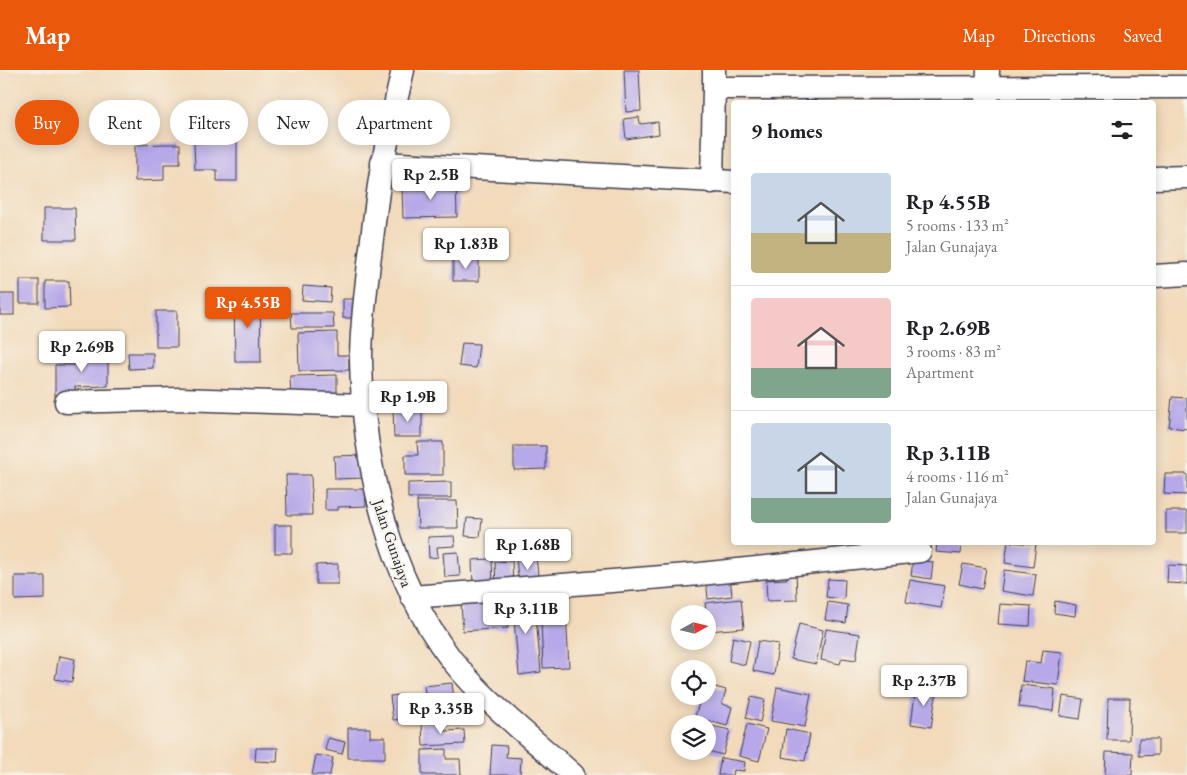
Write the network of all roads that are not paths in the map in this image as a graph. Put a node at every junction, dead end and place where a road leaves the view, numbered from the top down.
1 (403, 70) edge
2 (714, 79) edge
3 (988, 86) edge
4 (1187, 87) edge
5 (382, 164) junction
6 (1187, 177) edge
7 (1156, 178) edge
8 (723, 182) edge
9 (1187, 274) edge
10 (1156, 276) edge
11 (66, 402) dead end
12 (364, 405) junction
13 (920, 551) dead end
14 (412, 597) junction
15 (573, 775) edge

1 - 5 street, Jalan Gunajaya
2 - 3 street
2 - 8 street
3 - 4 street
5 - 8 street
5 - 12 street, Jalan Gunajaya
6 - 7 street
9 - 10 street
11 - 12 street
12 - 14 street, Jalan Gunajaya
13 - 14 street
14 - 15 street, Jalan Gunajaya

